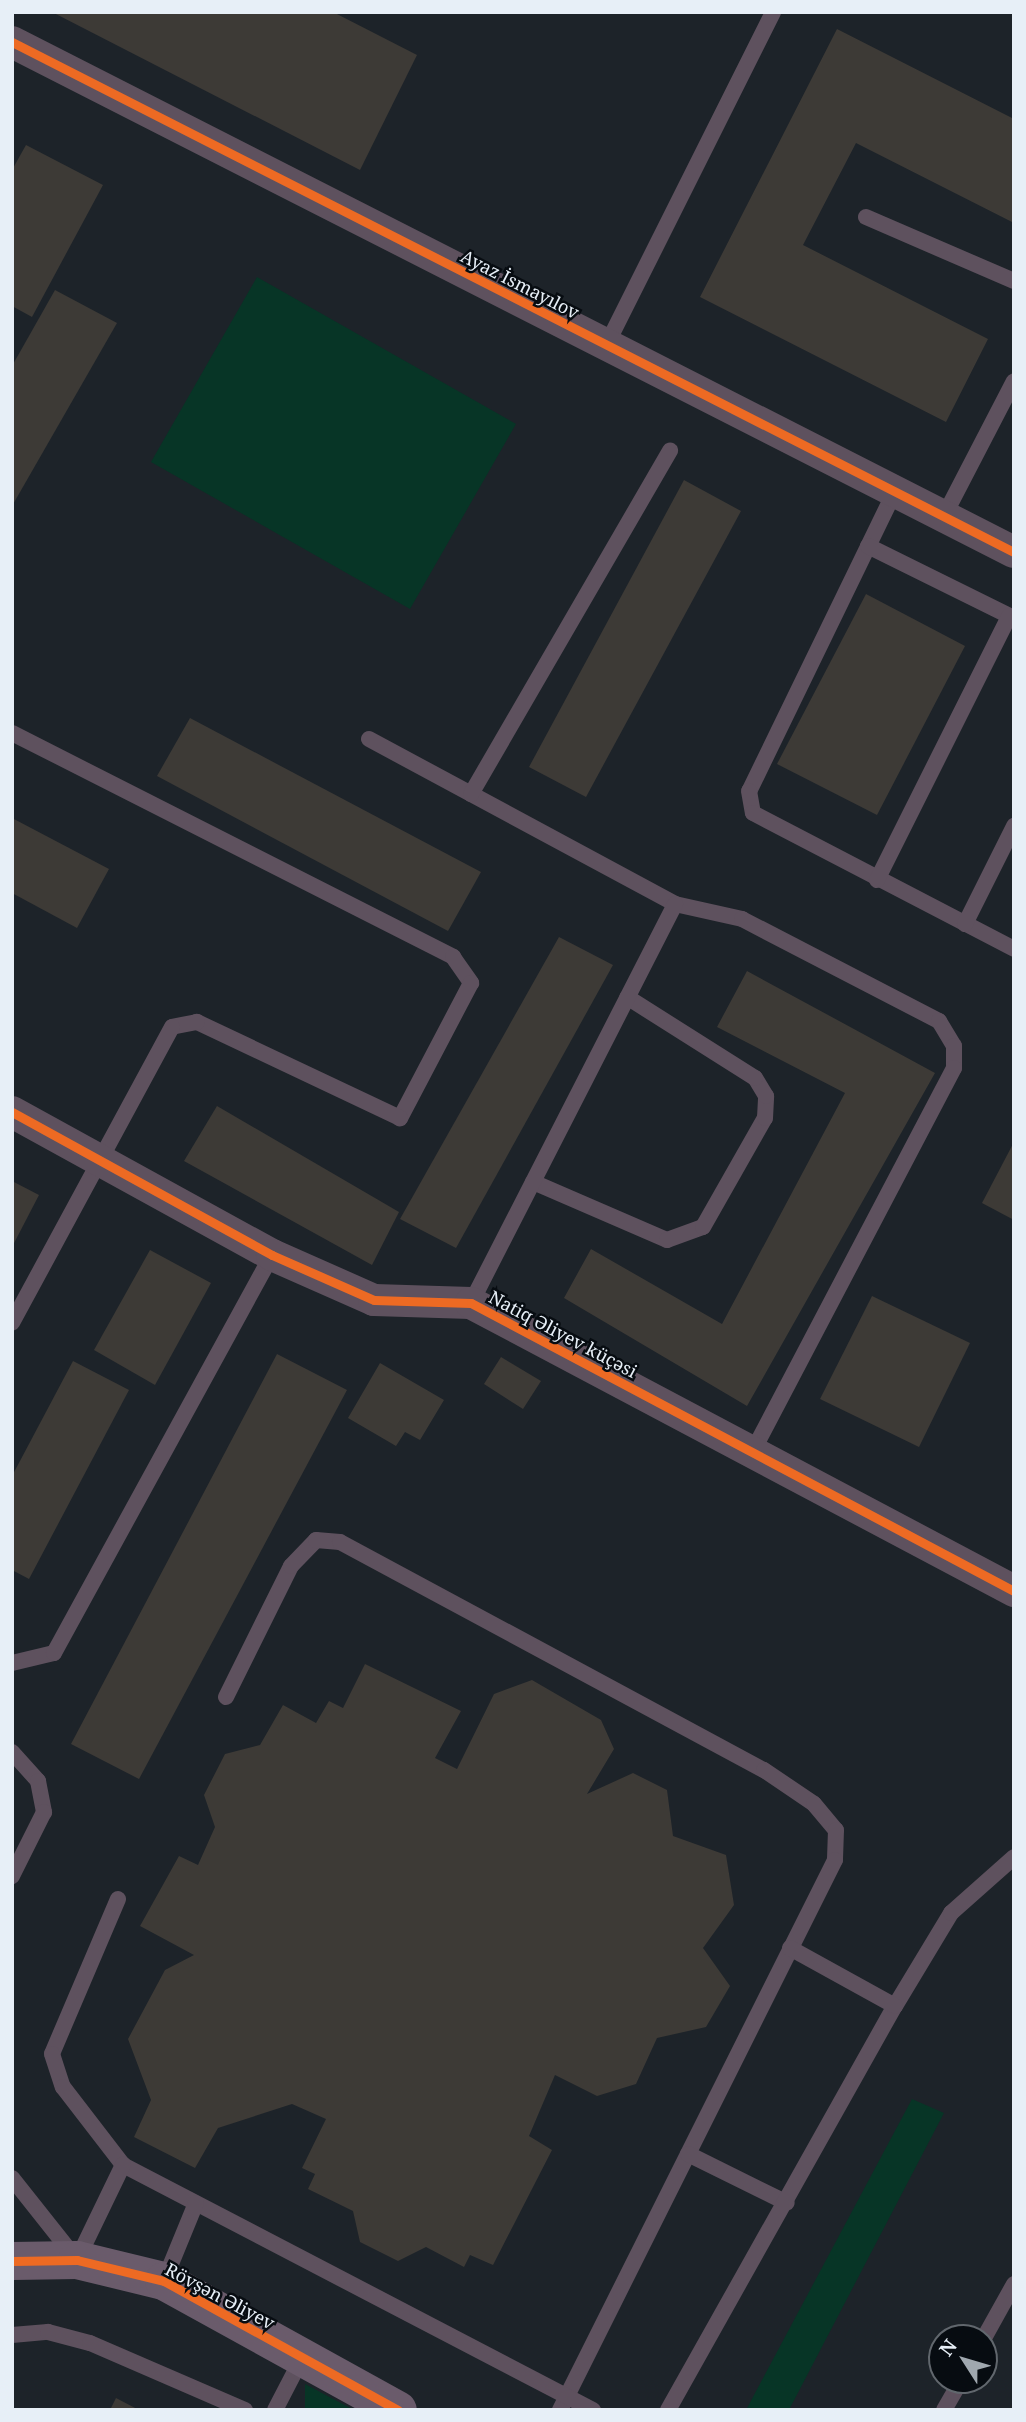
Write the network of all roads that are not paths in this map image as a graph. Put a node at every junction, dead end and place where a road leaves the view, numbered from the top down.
1 (773, 12) edge
2 (12, 42) edge
3 (866, 217) dead end
4 (1014, 281) edge
5 (606, 346) junction
6 (1014, 381) edge
7 (670, 451) dead end
8 (894, 493) junction
9 (943, 519) junction
10 (867, 546) junction
11 (1014, 552) edge
12 (1011, 617) edge
13 (12, 733) edge
14 (369, 739) dead end
15 (471, 794) junction
16 (1014, 826) edge
17 (877, 880) junction
18 (675, 904) junction
19 (965, 924) junction
20 (1014, 949) edge
21 (627, 998) junction
22 (12, 1112) edge
23 (101, 1158) junction
24 (533, 1182) junction
25 (272, 1255) junction
26 (471, 1303) junction
27 (12, 1323) edge
28 (752, 1452) junction
29 (1014, 1591) edge
30 (12, 1663) edge
31 (226, 1698) dead end
32 (12, 1752) edge
33 (1014, 1857) edge
34 (12, 1876) edge
35 (118, 1899) dead end
36 (790, 1948) junction
37 (895, 2006) junction
38 (688, 2154) junction
39 (122, 2165) junction
40 (12, 2178) edge
41 (196, 2203) junction
42 (787, 2203) junction
43 (77, 2260) junction
44 (12, 2261) edge
45 (164, 2281) junction
46 (1014, 2284) edge
47 (992, 2324) edge
48 (12, 2335) edge
49 (302, 2358) junction
50 (568, 2394) junction
51 (953, 2394) edge
52 (245, 2410) edge
53 (275, 2410) edge
54 (398, 2410) edge
55 (560, 2410) edge
56 (593, 2410) edge
57 (668, 2410) edge
58 (944, 2410) edge

1 - 5 lane
2 - 5 street, Ayaz İsmayılov
3 - 4 lane
5 - 8 street, Ayaz İsmayılov
6 - 9 lane
7 - 15 lane
8 - 9 street, Ayaz İsmayılov
8 - 10 lane
9 - 11 street, Ayaz İsmayılov
10 - 12 lane
10 - 17 lane
12 - 17 lane
13 - 23 lane
14 - 15 lane
15 - 18 lane
16 - 19 lane
17 - 19 lane
18 - 21 lane
18 - 28 lane
19 - 20 lane
21 - 24 lane
21 - 24 lane
22 - 23 street, Natiq Əliyev küçəsi
23 - 25 street, Natiq Əliyev küçəsi
23 - 27 lane
24 - 26 lane
25 - 26 street, Natiq Əliyev küçəsi
25 - 30 lane
26 - 28 street, Natiq Əliyev küçəsi
28 - 29 street, Natiq Əliyev küçəsi
31 - 36 lane
32 - 34 lane
33 - 37 lane
35 - 39 lane
36 - 37 lane
36 - 38 lane
37 - 42 lane
38 - 42 lane
38 - 50 lane
39 - 41 lane
39 - 43 lane
40 - 43 lane
41 - 45 lane
41 - 50 lane
42 - 57 lane
43 - 44 street, Rövşən Əliyev
43 - 45 street, Rövşən Əliyev
45 - 49 street, Rövşən Əliyev
46 - 47 lane
48 - 52 lane
49 - 53 lane
49 - 54 street, Rövşən Əliyev
50 - 55 lane
50 - 56 lane
51 - 58 lane

